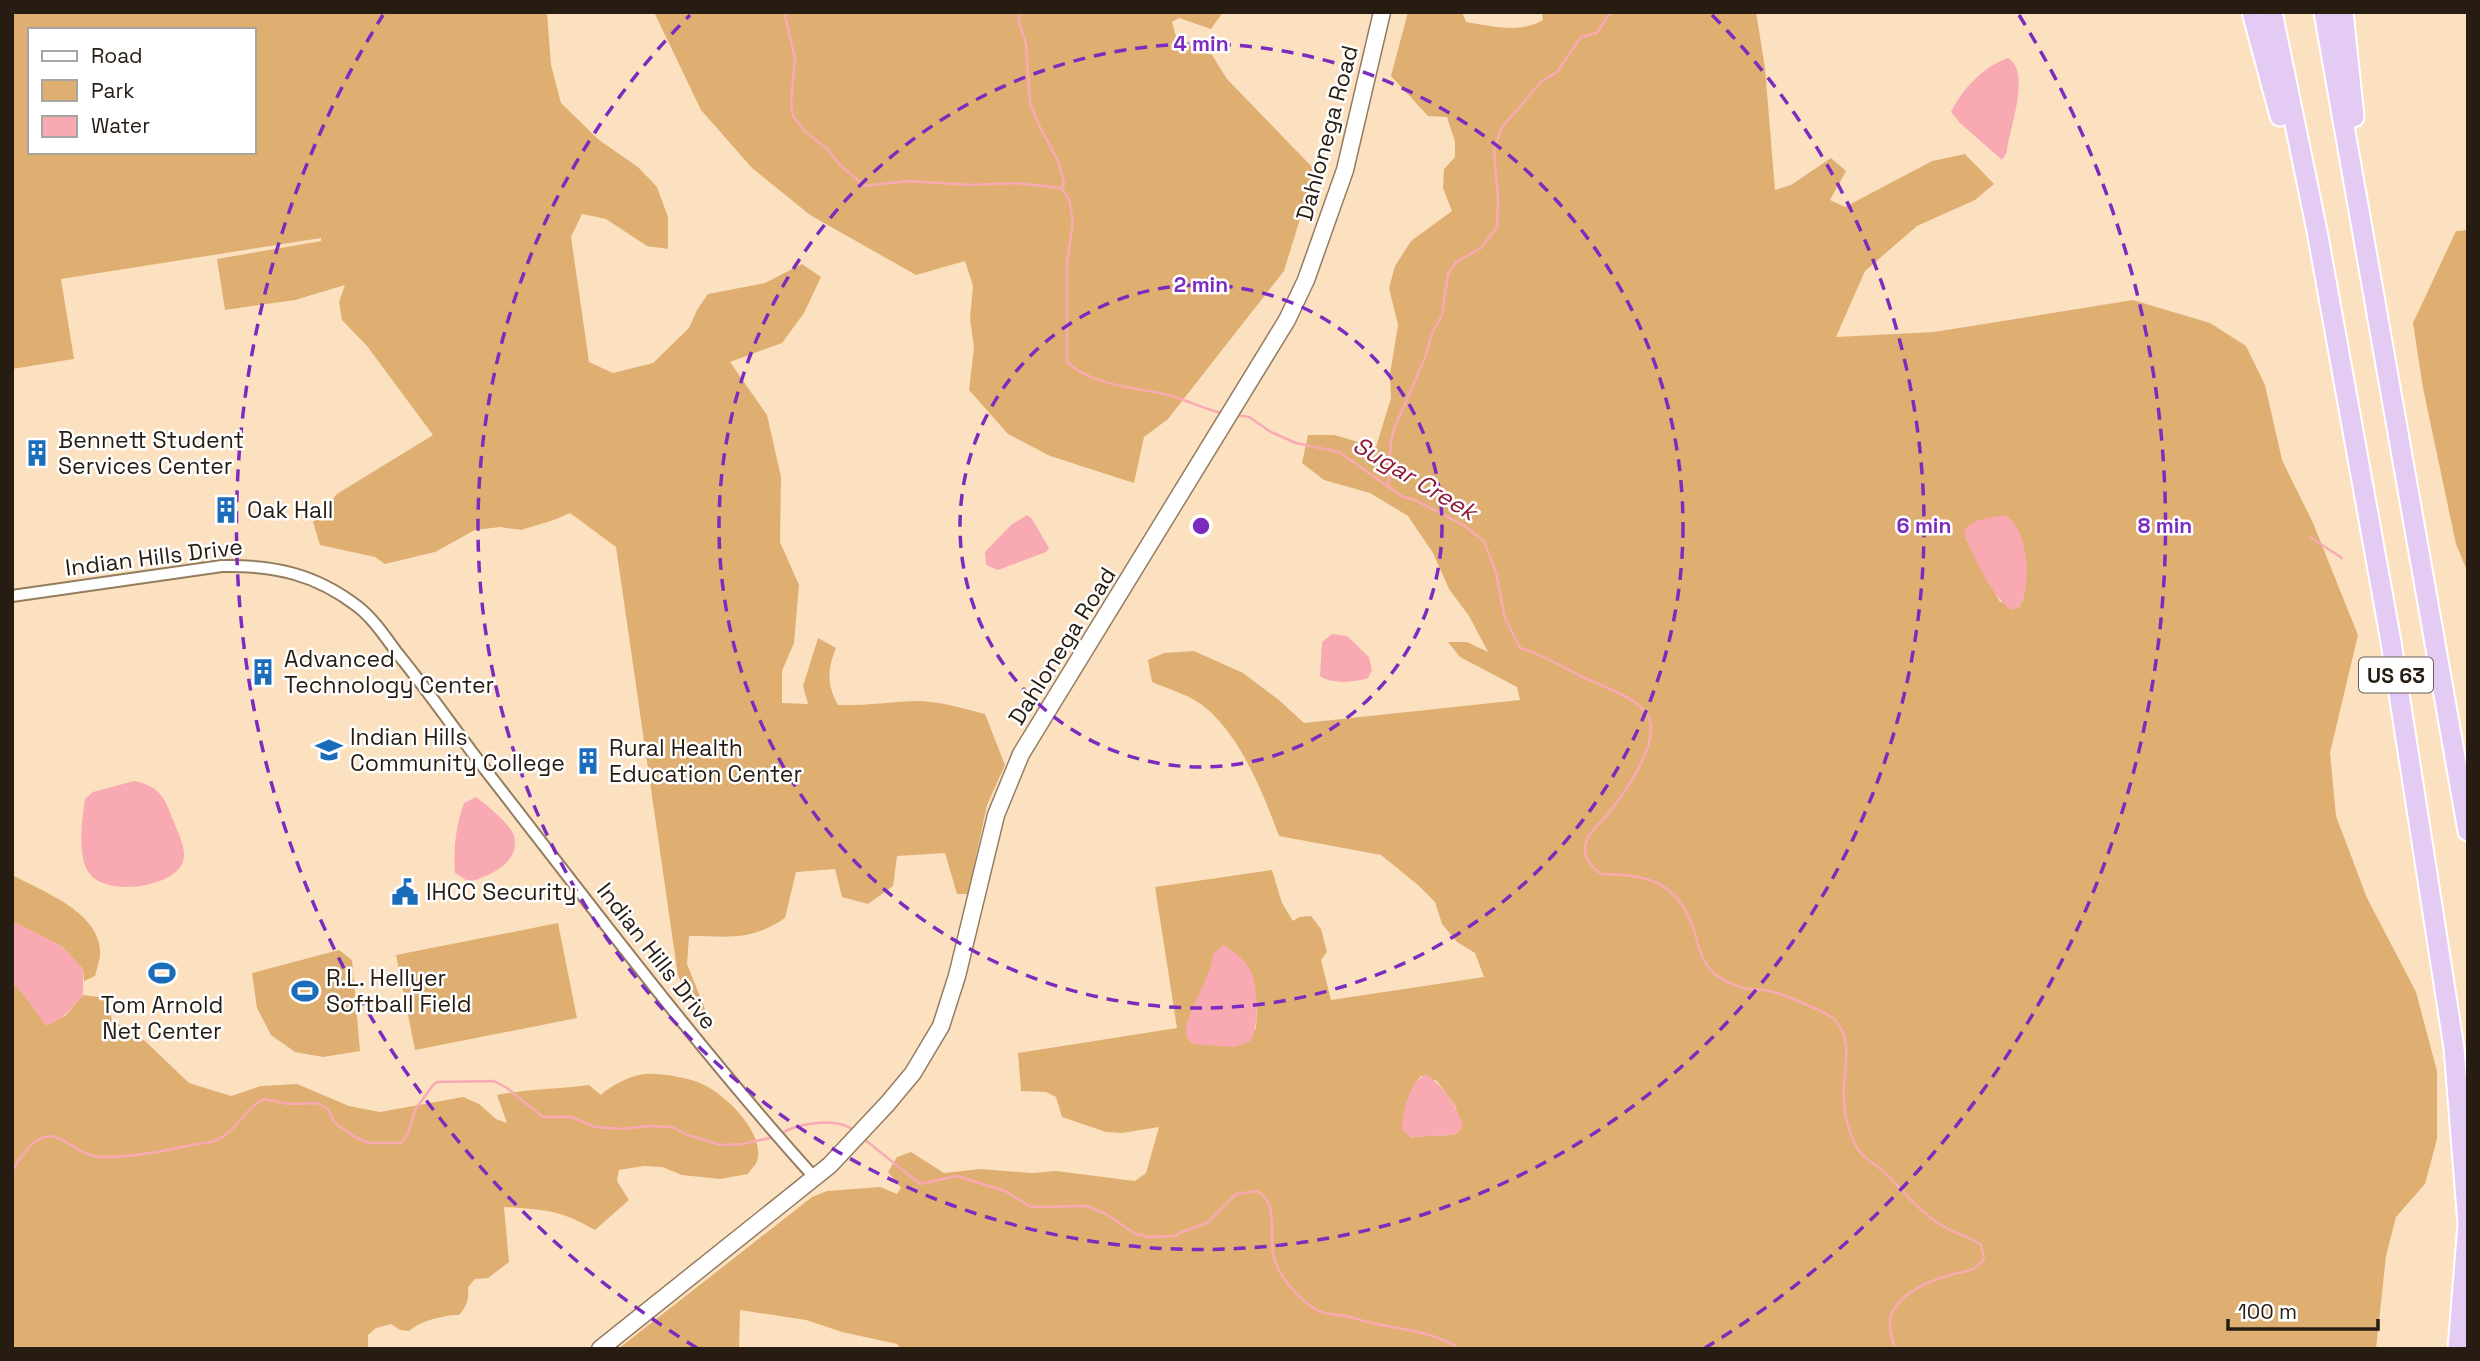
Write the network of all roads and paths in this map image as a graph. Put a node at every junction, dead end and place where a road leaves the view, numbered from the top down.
1 (1382, 12) edge
2 (2252, 12) edge
3 (2272, 12) edge
4 (2324, 12) edge
5 (2343, 12) edge
6 (2362, 230) junction
7 (2340, 358) junction
8 (12, 596) edge
9 (2468, 831) edge
10 (814, 1177) junction
11 (2458, 1346) edge
12 (600, 1349) edge

1 - 10 main road, Dahlonega Road
2 - 7 highway
3 - 7 highway, US 63
4 - 6 highway, US 63
5 - 6 highway
6 - 9 highway, US 63
7 - 11 highway, US 63
8 - 10 street, Indian Hills Drive
10 - 12 main road, Dahlonega Road

